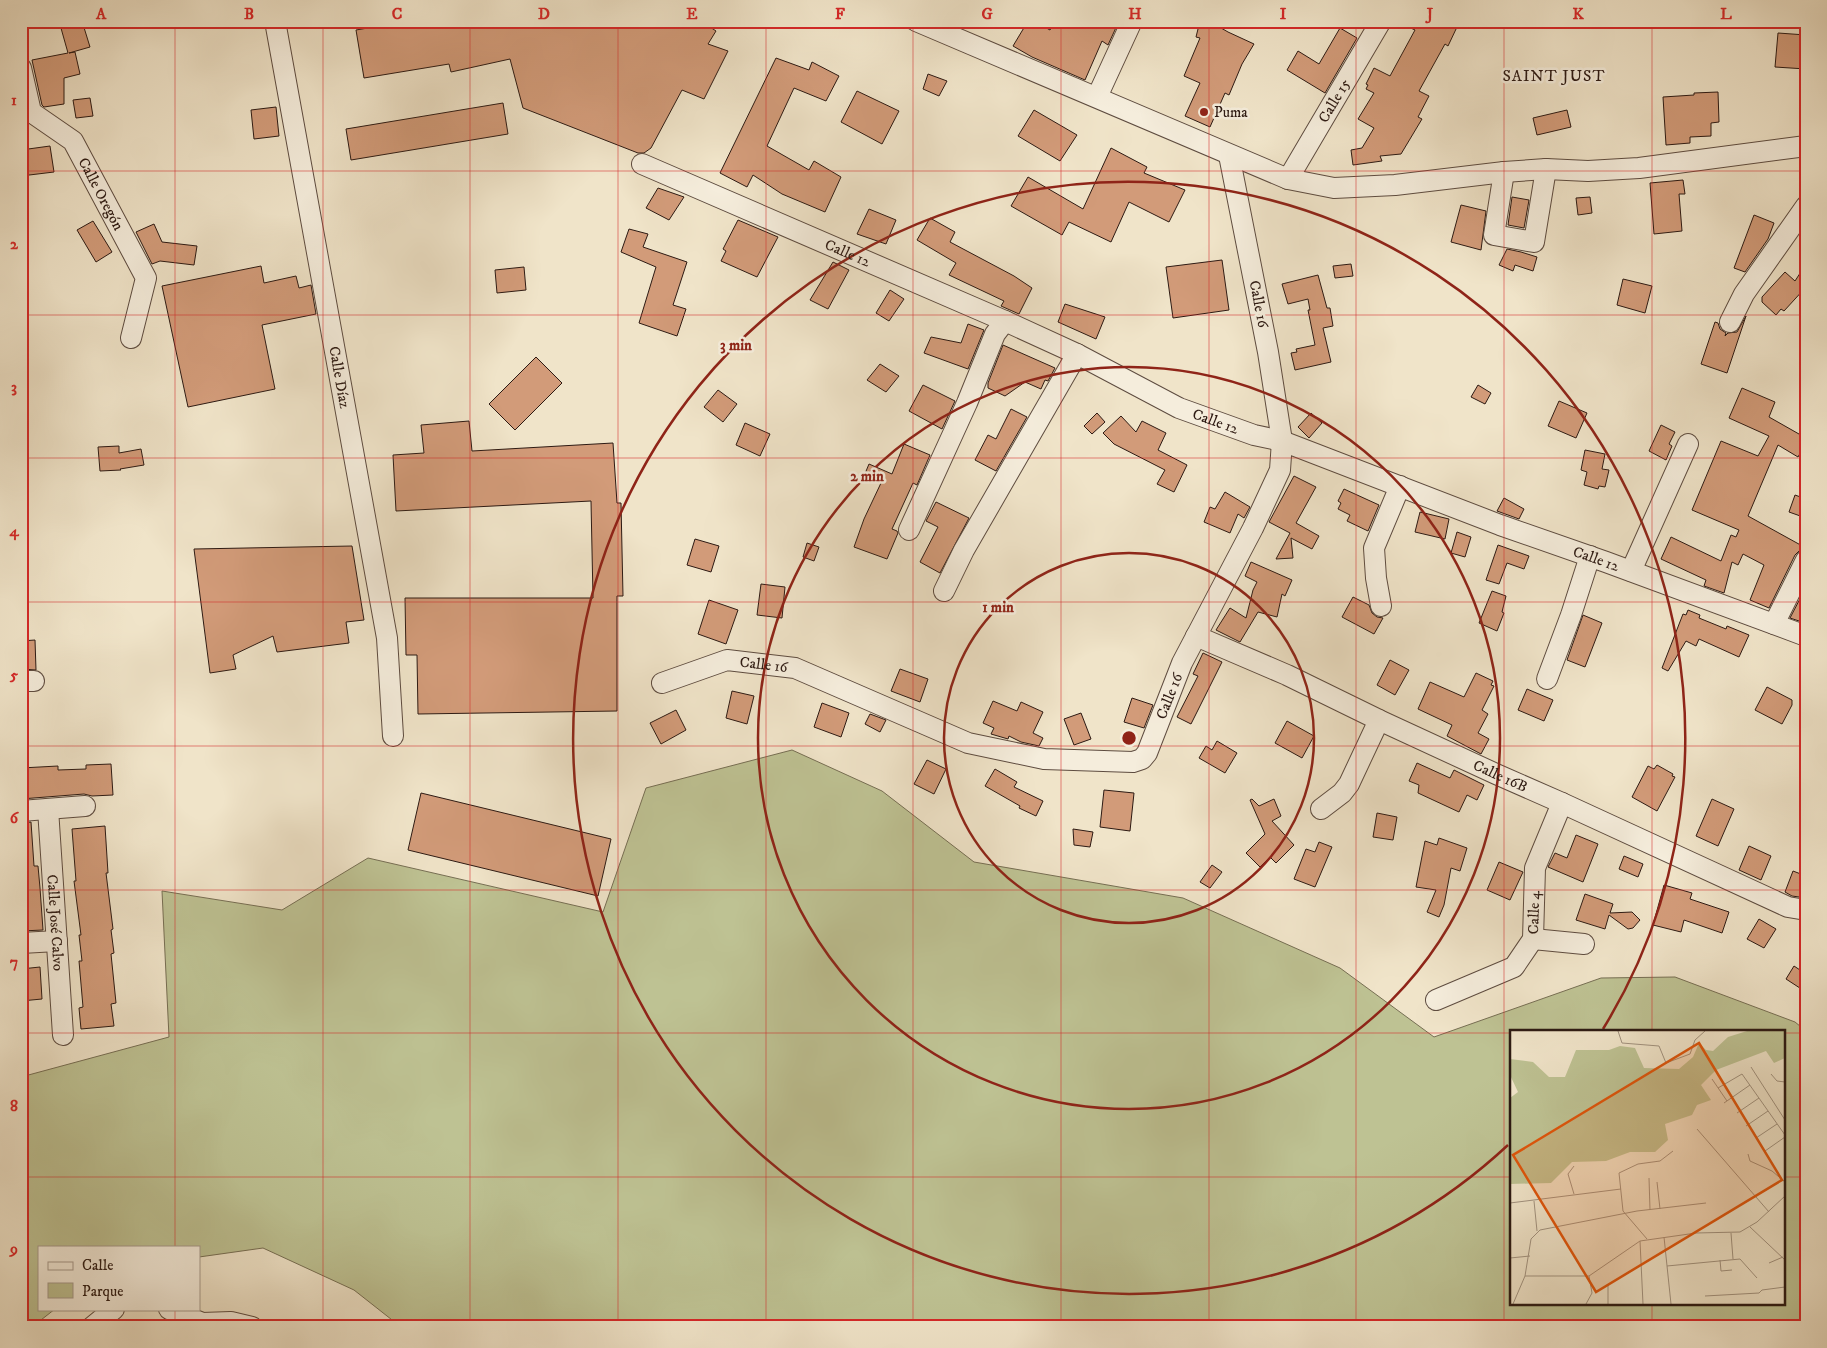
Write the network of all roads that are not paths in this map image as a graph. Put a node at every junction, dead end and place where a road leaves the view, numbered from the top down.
1 (275, 21) edge
2 (916, 21) edge
3 (1132, 21) edge
4 (1381, 21) edge
5 (21, 68) edge
6 (1097, 97) junction
7 (1806, 146) edge
8 (1229, 155) junction
9 (642, 164) dead end
10 (1546, 169) junction
11 (1504, 172) junction
12 (1288, 179) junction
13 (1806, 206) edge
14 (1005, 321) junction
15 (1730, 322) dead end
16 (131, 338) dead end
17 (1077, 354) junction
18 (1282, 441) junction
19 (1688, 444) dead end
20 (1400, 486) junction
21 (909, 530) dead end
22 (1590, 556) junction
23 (1806, 560) edge
24 (1631, 571) junction
25 (944, 591) dead end
26 (1381, 606) dead end
27 (1774, 624) junction
28 (1196, 636) junction
29 (1806, 636) edge
30 (1547, 679) dead end
31 (662, 683) dead end
32 (1379, 720) junction
33 (393, 736) dead end
34 (1562, 803) junction
35 (84, 806) dead end
36 (48, 809) junction
37 (1321, 809) dead end
38 (21, 811) edge
39 (1806, 910) edge
40 (1533, 939) junction
41 (57, 941) junction
42 (21, 943) edge
43 (1584, 944) dead end
44 (1436, 1000) dead end
45 (63, 1035) dead end
46 (113, 1310) edge
47 (171, 1310) edge
48 (92, 1327) edge
49 (252, 1327) edge

1 - 33 street, Calle Díaz
2 - 6 street
3 - 6 street
4 - 12 street, Calle 15
5 - 16 street, Calle Oregón
6 - 8 street
7 - 10 street
8 - 12 street
8 - 18 street, Calle 16
9 - 14 street, Calle 12
10 - 11 street
10 - 11 street
11 - 12 street
13 - 15 street
14 - 17 street, Calle 12
14 - 21 street
17 - 18 street, Calle 12
17 - 25 street
18 - 20 street, Calle 12
18 - 28 street, Calle 16
19 - 24 street
20 - 22 street, Calle 12
20 - 26 street
22 - 24 street, Calle 12
22 - 30 street
23 - 27 street
24 - 27 street, Calle 12
27 - 29 street, Calle 12
28 - 31 street, Calle 16
28 - 32 street, Calle 16B
32 - 34 street, Calle 16B
32 - 37 street
34 - 39 street, Calle 16B
34 - 40 street, Calle 4
35 - 36 street
36 - 38 street
36 - 41 street, Calle José Calvo
40 - 43 street
40 - 44 street, Calle 4
41 - 42 street
41 - 45 street, Calle José Calvo
46 - 48 street
47 - 49 street

